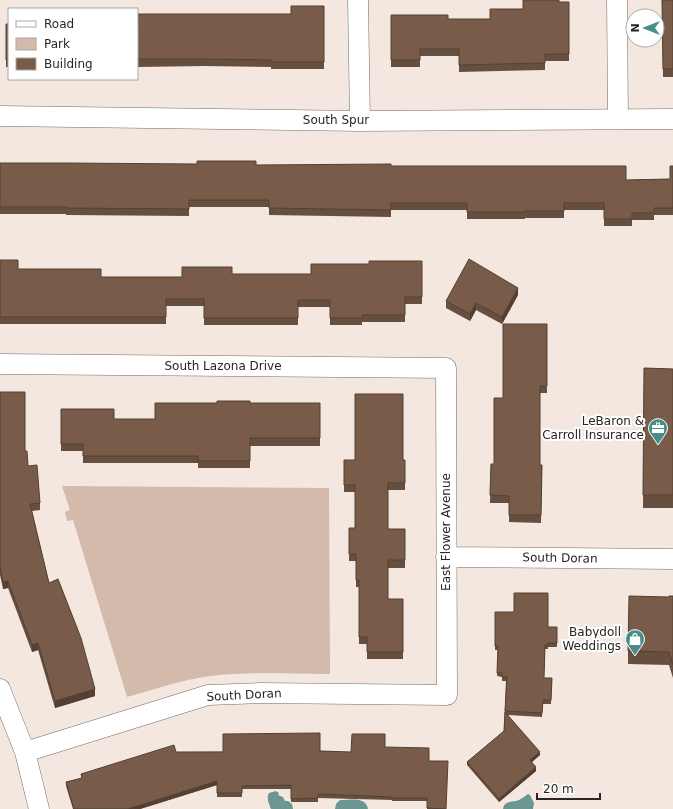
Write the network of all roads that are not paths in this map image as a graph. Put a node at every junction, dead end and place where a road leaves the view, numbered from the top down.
1 (358, 0) edge
2 (617, 0) edge
3 (0, 116) edge
4 (618, 119) junction
5 (673, 119) edge
6 (360, 121) junction
7 (0, 364) edge
8 (446, 368) joint
9 (446, 557) junction
10 (673, 559) edge
11 (0, 688) edge
12 (447, 695) joint
13 (25, 752) junction
14 (40, 809) edge

1 - 6 street
2 - 4 street
3 - 6 street, South Spur
4 - 5 street, South Spur
4 - 6 street, South Spur
7 - 8 street, South Lazona Drive
8 - 9 street, East Flower Avenue
9 - 10 street, South Doran
9 - 12 street, East Flower Avenue
11 - 13 street
12 - 13 street, South Doran
13 - 14 street

